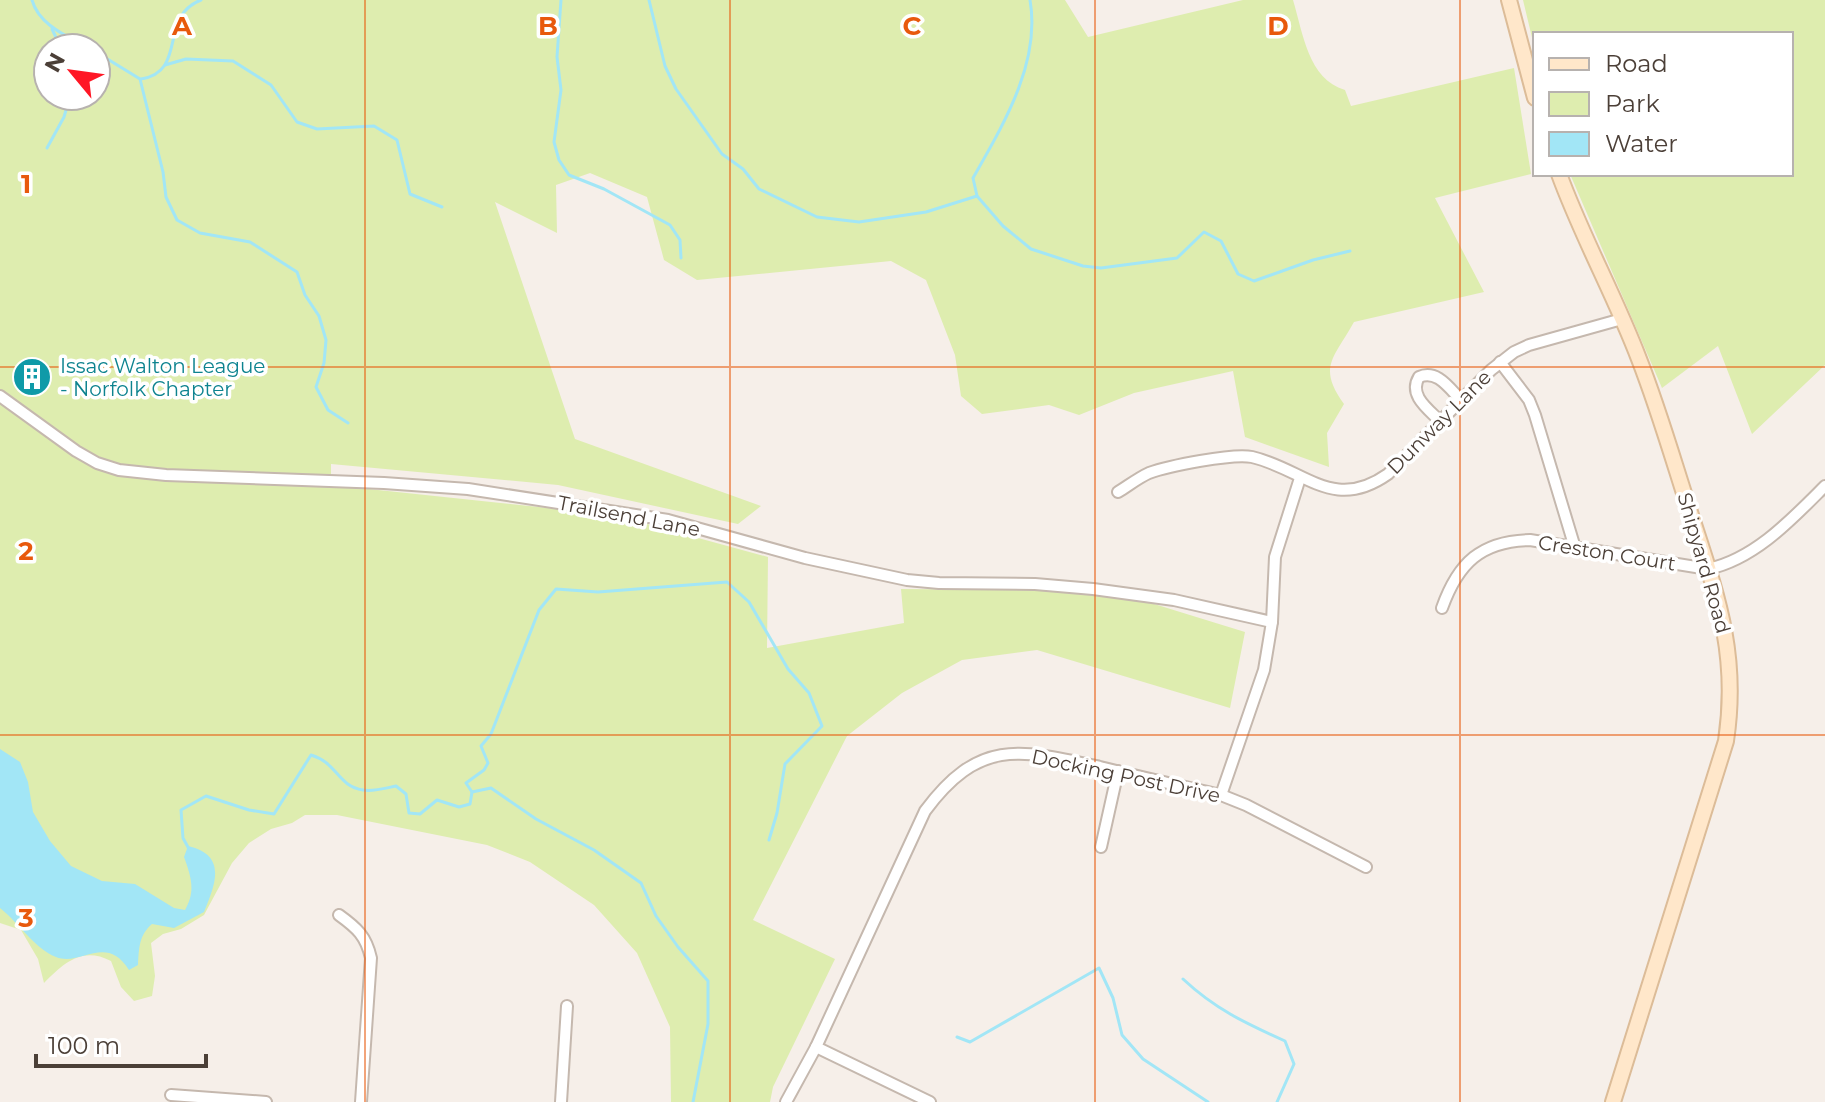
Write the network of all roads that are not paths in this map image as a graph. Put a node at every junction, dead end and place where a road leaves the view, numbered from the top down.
1 (1509, 0) edge
2 (1533, 90) edge
3 (1560, 176) edge
4 (1622, 319) junction
5 (1500, 362) junction
6 (0, 396) edge
7 (1461, 400) junction
8 (1440, 421) junction
9 (1300, 478) junction
10 (1825, 486) edge
11 (1118, 492) dead end
12 (1575, 548) junction
13 (1708, 569) junction
14 (1442, 608) dead end
15 (1272, 622) junction
16 (1118, 771) junction
17 (1221, 795) junction
18 (1101, 847) dead end
19 (1366, 867) dead end
20 (339, 915) dead end
21 (567, 1006) dead end
22 (816, 1047) junction
23 (171, 1095) dead end
24 (266, 1102) edge
25 (361, 1102) edge
26 (561, 1102) edge
27 (786, 1102) edge
28 (930, 1102) edge
29 (1613, 1102) edge

1 - 2 street
3 - 4 street, Shipyard Road
4 - 5 street, Dunway Lane
4 - 13 street, Shipyard Road
5 - 7 street, Dunway Lane
5 - 12 street
6 - 15 street, Trailsend Lane
7 - 8 street, Dunway Lane
7 - 8 street
8 - 9 street, Dunway Lane
9 - 11 street, Dunway Lane
9 - 15 street
10 - 13 street
12 - 13 street, Creston Court
12 - 14 street, Creston Court
13 - 29 street, Shipyard Road
15 - 17 street
16 - 17 street, Docking Post Drive
16 - 18 street
16 - 22 street, Docking Post Drive
17 - 19 street, Docking Post Drive
20 - 25 street
21 - 26 street
22 - 27 street, Docking Post Drive
22 - 28 street
23 - 24 street

